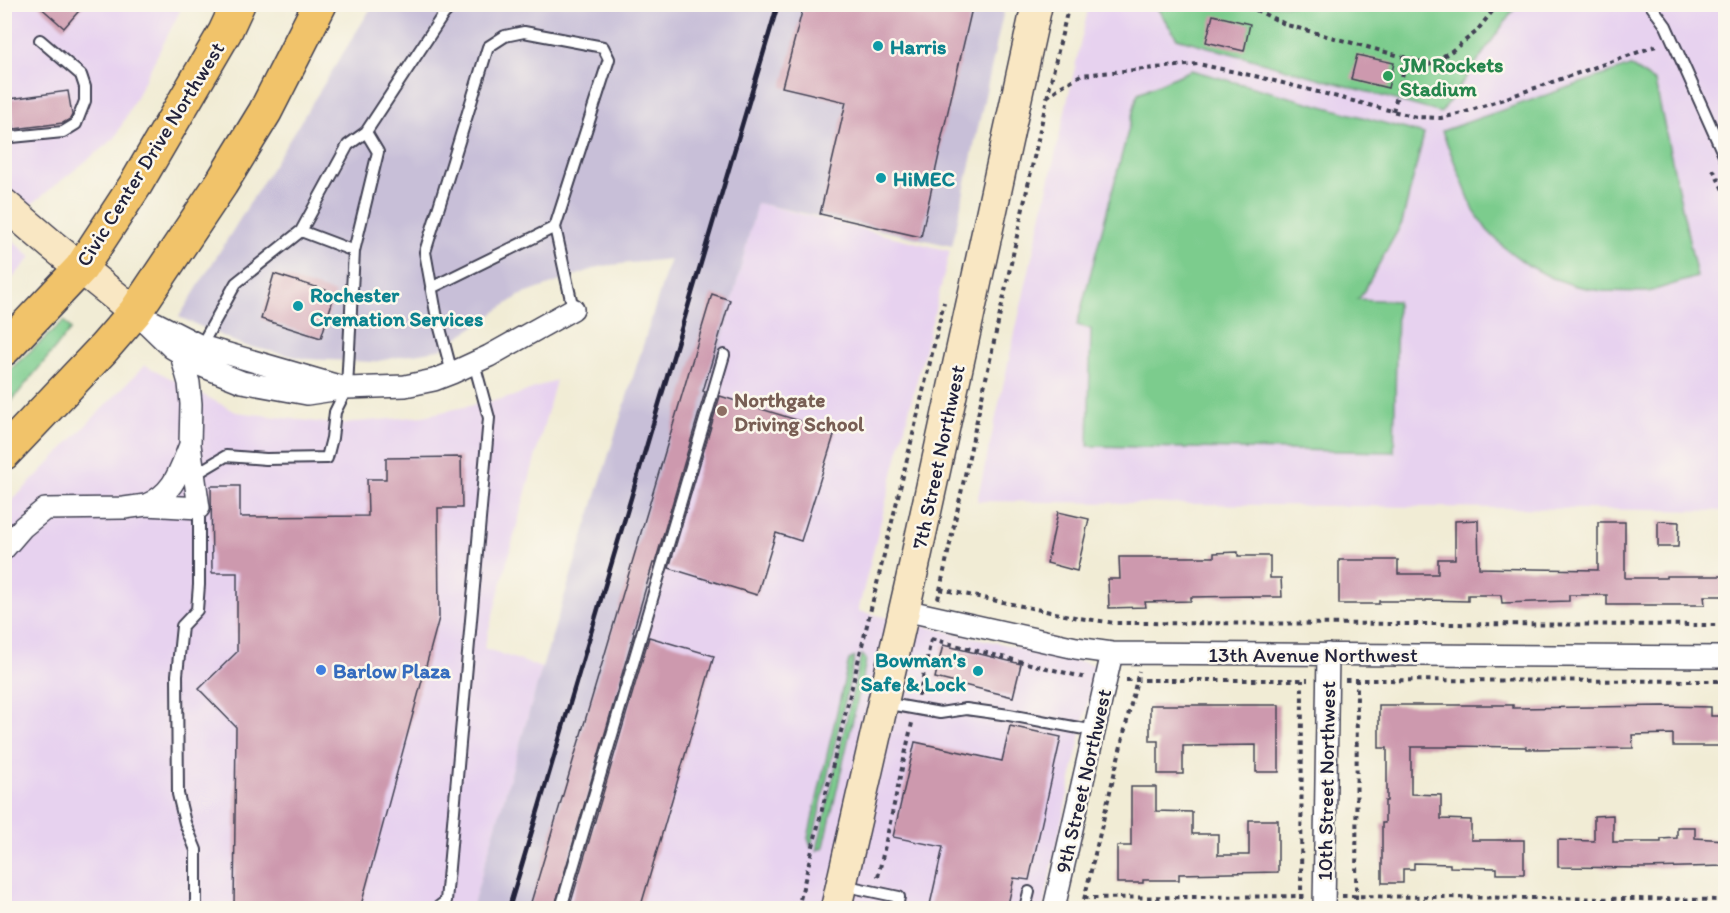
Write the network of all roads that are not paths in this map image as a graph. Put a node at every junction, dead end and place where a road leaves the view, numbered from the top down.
1 (238, 4) edge
2 (320, 4) edge
3 (453, 4) edge
4 (1037, 4) edge
5 (1650, 4) edge
6 (40, 40) dead end
7 (366, 132) junction
8 (4, 135) edge
9 (1725, 160) edge
10 (4, 204) edge
11 (555, 227) junction
12 (300, 231) junction
13 (354, 251) junction
14 (81, 268) junction
15 (431, 288) junction
16 (573, 309) joint
17 (135, 312) junction
18 (201, 346) junction
19 (4, 349) edge
20 (181, 355) junction
21 (724, 355) dead end
22 (474, 363) junction
23 (452, 373) junction
24 (346, 388) junction
25 (190, 445) junction
26 (4, 453) edge
27 (194, 475) junction
28 (146, 505) junction
29 (199, 508) junction
30 (4, 549) edge
31 (904, 610) junction
32 (1112, 653) junction
33 (1328, 654) junction
34 (1725, 657) edge
35 (884, 703) junction
36 (1095, 731) junction
37 (1029, 892) dead end
38 (839, 897) edge
39 (196, 909) edge
40 (437, 909) edge
41 (561, 909) edge
42 (897, 909) edge
43 (1025, 909) edge
44 (1054, 909) edge
45 (1324, 909) edge

1 - 14 main road, Civic Center Drive Northwest
2 - 17 main road
3 - 7 lane
4 - 31 main road, 7th Street Northwest
5 - 9 lane
6 - 8 lane
7 - 12 lane
7 - 13 lane
10 - 14 main road
11 - 15 lane
11 - 15 lane
11 - 16 lane
12 - 13 lane
12 - 18 lane
13 - 24 lane
14 - 17 main road
14 - 19 main road, Civic Center Drive Northwest
15 - 23 lane
16 - 22 street
17 - 18 street
17 - 20 street
17 - 26 main road
18 - 24 street
20 - 24 street
20 - 25 street
21 - 41 lane
22 - 23 street
22 - 40 lane
23 - 24 street
24 - 27 lane
25 - 27 street
25 - 28 street
27 - 29 street
28 - 29 street
28 - 30 street
29 - 39 lane
31 - 32 street, 13th Avenue Northwest
31 - 35 main road, 7th Street Northwest
32 - 33 street, 13th Avenue Northwest
32 - 36 street, 9th Street Northwest
33 - 34 street, 13th Avenue Northwest
33 - 45 street, 10th Street Northwest
35 - 36 lane
35 - 38 main road, 7th Street Northwest
36 - 44 street, 9th Street Northwest
37 - 43 lane
38 - 42 lane

